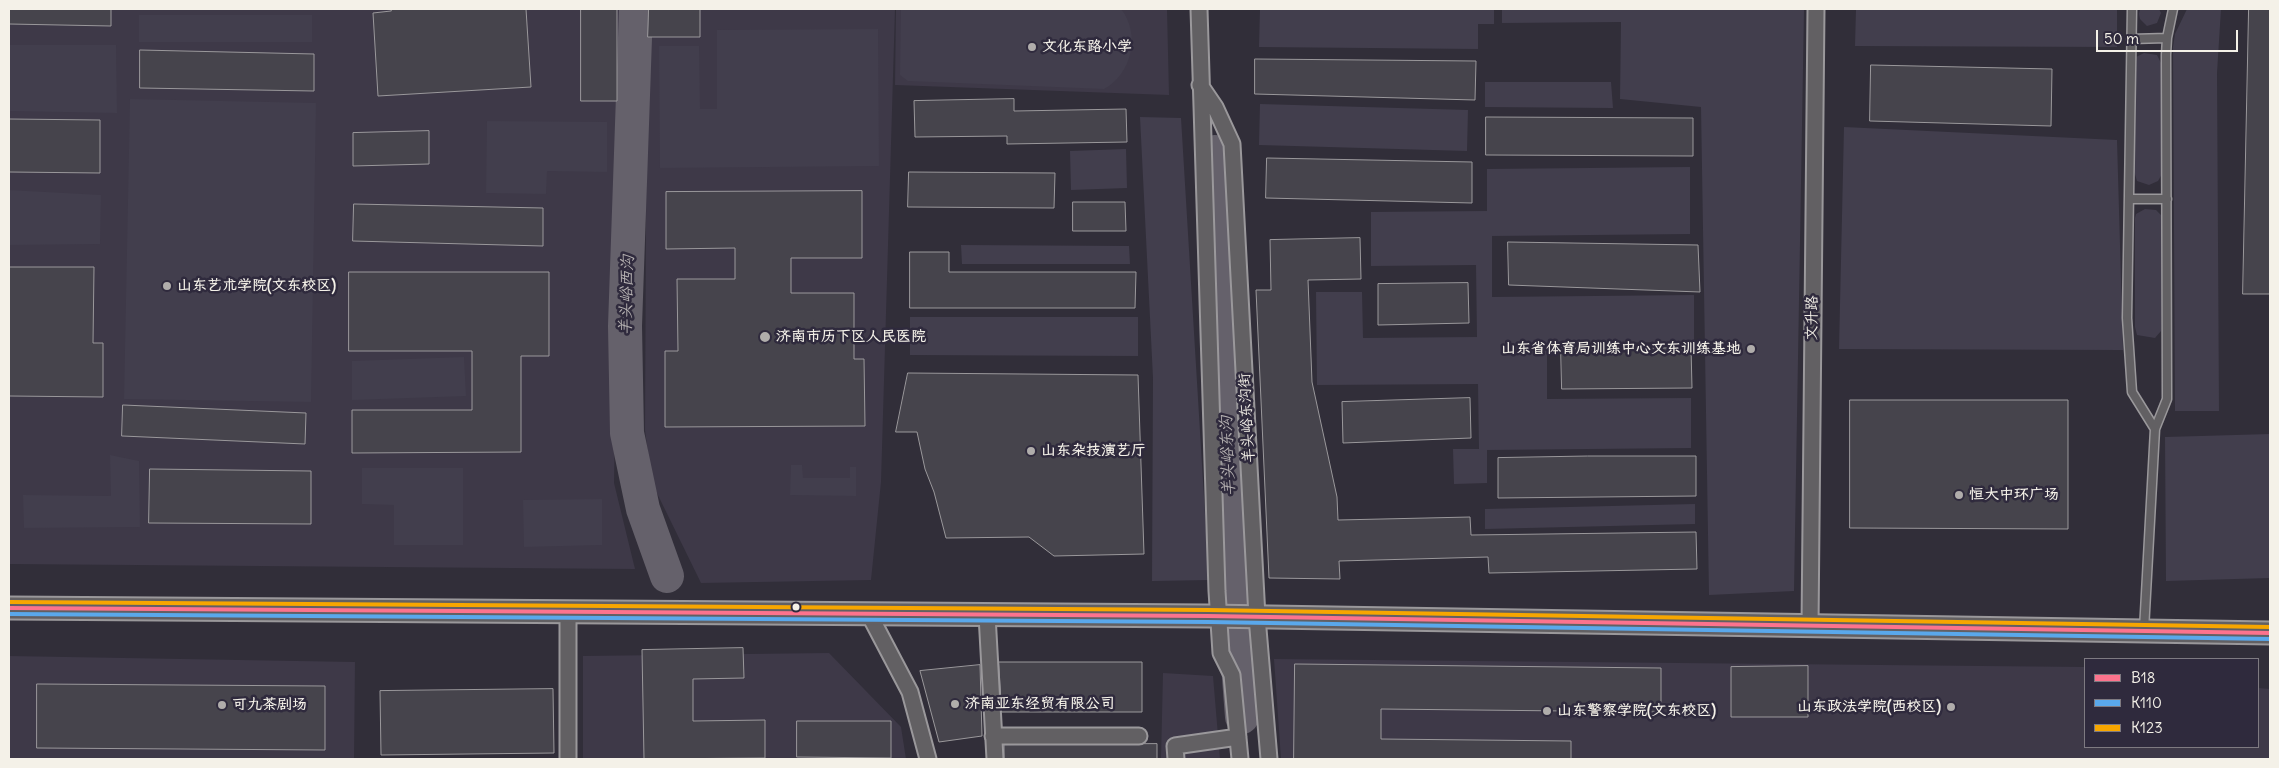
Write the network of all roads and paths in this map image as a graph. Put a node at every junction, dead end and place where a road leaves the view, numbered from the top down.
1 (1199, 9) edge
2 (1816, 9) edge
3 (2132, 9) edge
4 (2173, 9) edge
5 (2167, 38) junction
6 (2131, 39) junction
7 (1200, 85) junction
8 (2129, 198) junction
9 (2167, 200) junction
10 (2155, 429) junction
11 (9, 608) edge
12 (568, 612) junction
13 (869, 614) junction
14 (987, 615) junction
15 (1219, 617) junction
16 (1257, 617) junction
17 (1810, 626) junction
18 (2144, 632) junction
19 (2270, 633) edge
20 (993, 736) junction
21 (1139, 736) dead end
22 (1238, 737) junction
23 (568, 759) edge
24 (928, 759) edge
25 (995, 759) edge
26 (1176, 759) edge
27 (1240, 759) edge
28 (1269, 759) edge

1 - 7 street
2 - 17 street, 文升路
3 - 6 lane
4 - 5 lane
5 - 6 lane
5 - 9 lane
6 - 8 lane
7 - 15 street
7 - 16 street, 羊头峪东沟街
8 - 9 lane
8 - 10 lane
9 - 10 lane
10 - 18 lane
11 - 12 main road
12 - 13 main road
12 - 23 street
13 - 14 main road
13 - 24 street
14 - 15 main road
14 - 20 street
15 - 16 main road
15 - 22 street
16 - 17 main road
16 - 28 street, 羊头峪东沟街
17 - 18 main road
18 - 19 main road
20 - 21 street
20 - 25 street
22 - 26 street
22 - 27 street

